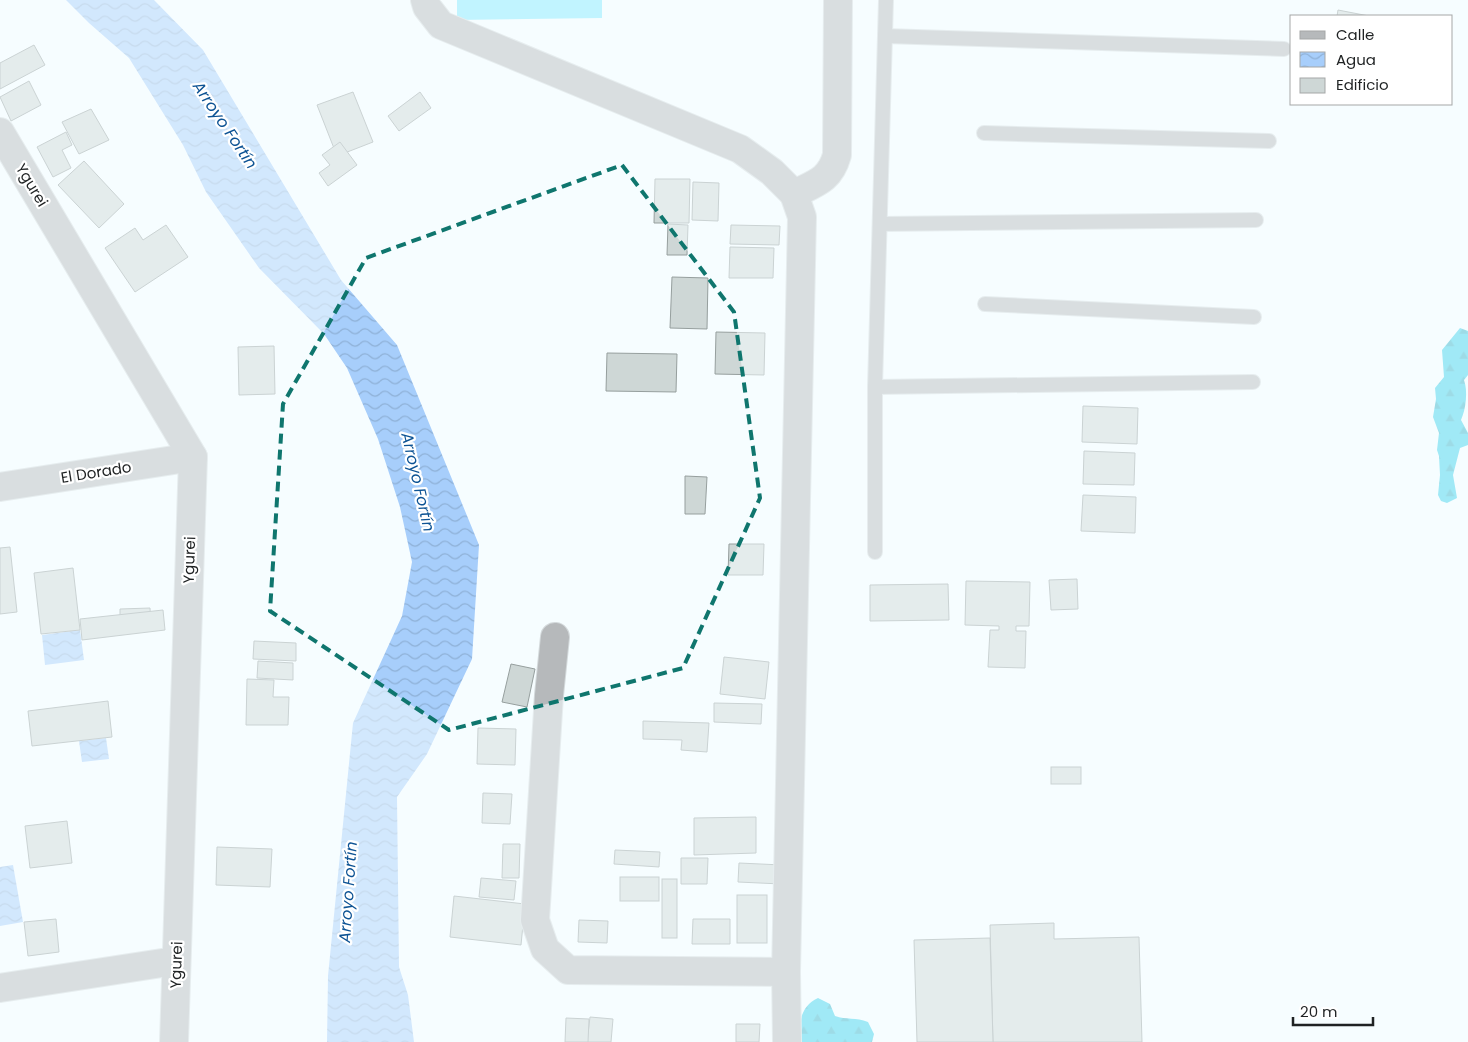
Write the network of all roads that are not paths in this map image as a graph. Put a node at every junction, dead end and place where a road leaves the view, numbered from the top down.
1 (424, 0) edge
2 (838, 0) edge
3 (886, 0) edge
4 (885, 36) junction
5 (1284, 49) dead end
6 (0, 132) edge
7 (984, 133) dead end
8 (1269, 141) dead end
9 (794, 194) junction
10 (1256, 220) dead end
11 (880, 224) junction
12 (985, 304) dead end
13 (1254, 317) dead end
14 (1253, 382) dead end
15 (875, 387) junction
16 (193, 457) junction
17 (0, 487) edge
18 (875, 552) dead end
19 (555, 637) dead end
20 (176, 961) junction
21 (786, 972) junction
22 (0, 988) edge
23 (174, 1042) edge
24 (787, 1042) edge

1 - 9 street
2 - 9 street
3 - 4 lane
4 - 5 lane
4 - 11 lane
6 - 16 street, Ygurei
7 - 8 lane
9 - 21 street
10 - 11 lane
11 - 15 lane
12 - 13 lane
14 - 15 lane
15 - 18 lane
16 - 17 street, El Dorado
16 - 20 street, Ygurei
19 - 21 street
20 - 22 street
20 - 23 street, Ygurei
21 - 24 street

